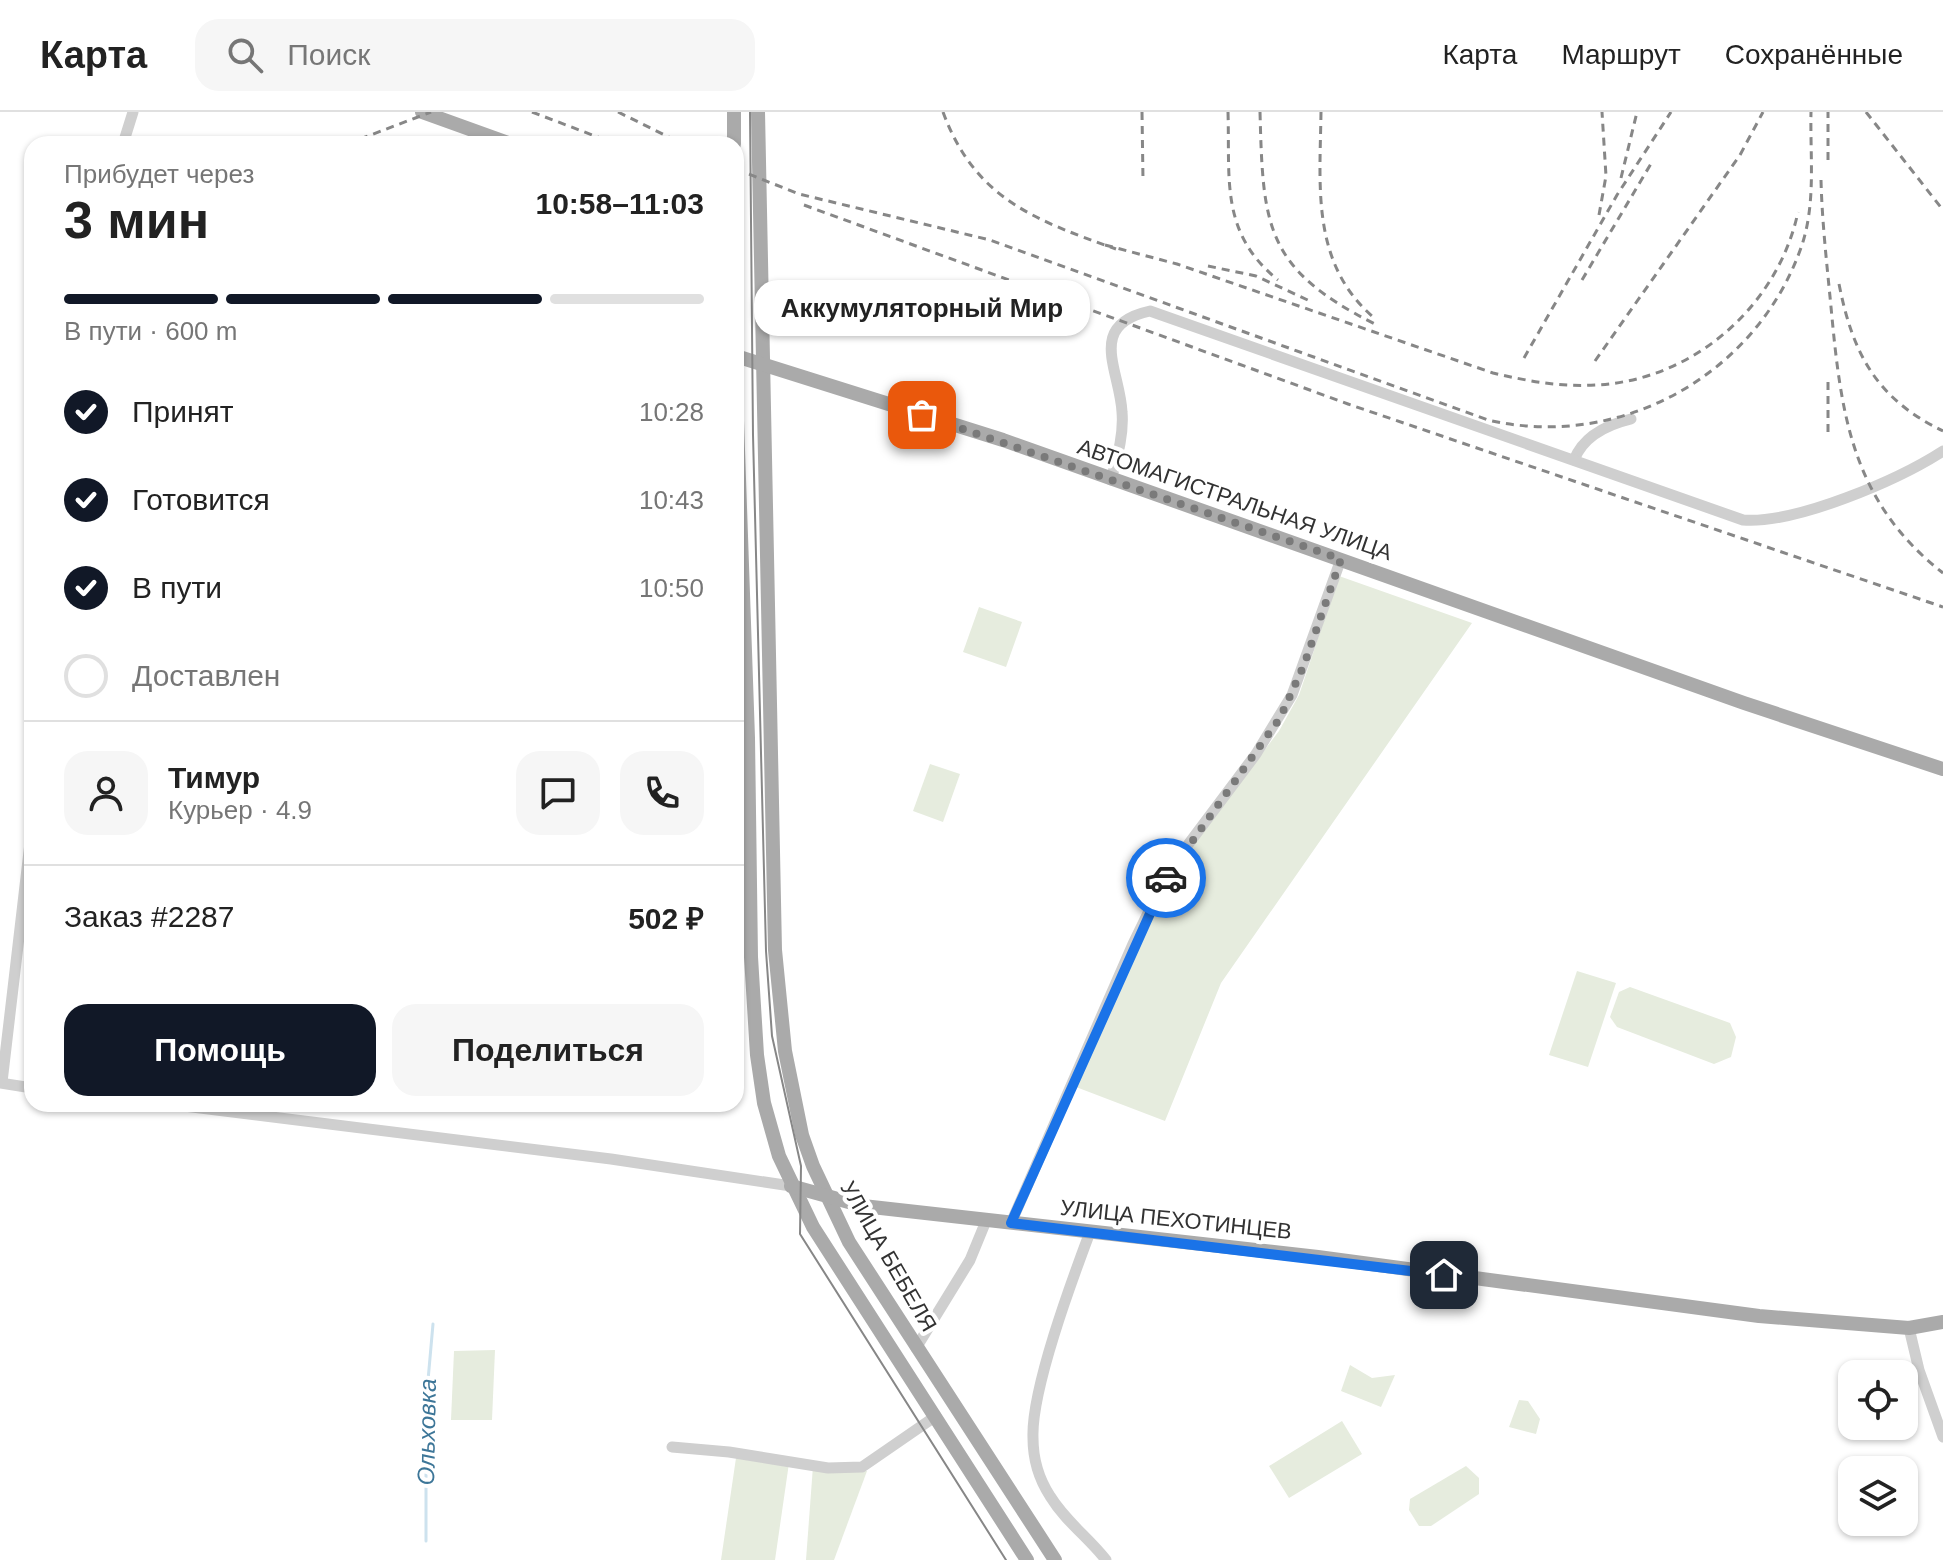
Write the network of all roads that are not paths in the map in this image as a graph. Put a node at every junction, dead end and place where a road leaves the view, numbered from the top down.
1 (133, 112) edge
2 (422, 112) edge
3 (734, 112) edge
4 (758, 112) edge
5 (126, 136) edge
6 (489, 136) edge
7 (734, 136) edge
8 (744, 358) edge
9 (764, 364) junction
10 (1631, 419) dead end
11 (1943, 451) edge
12 (1574, 460) junction
13 (1111, 480) junction
14 (1341, 559) junction
15 (744, 652) edge
16 (1943, 769) edge
17 (24, 892) edge
18 (1, 1082) edge
19 (24, 1086) edge
20 (232, 1112) edge
21 (791, 1186) junction
22 (828, 1198) junction
23 (986, 1221) junction
24 (1011, 1223) junction
25 (1090, 1232) junction
26 (1943, 1322) edge
27 (1909, 1328) junction
28 (916, 1348) junction
29 (936, 1416) junction
30 (1943, 1437) edge
31 (672, 1447) dead end
32 (1027, 1560) edge
33 (1055, 1560) edge
34 (1106, 1560) edge

1 - 5 street
2 - 6 main road
3 - 7 main road
4 - 9 main road, УЛИЦА БЕБЕЛЯ
8 - 9 main road, АВТОМАГИСТРАЛЬНАЯ УЛИЦА
9 - 13 main road, АВТОМАГИСТРАЛЬНАЯ УЛИЦА
9 - 22 main road, УЛИЦА БЕБЕЛЯ
10 - 12 street
11 - 12 street
12 - 13 street
13 - 14 main road, АВТОМАГИСТРАЛЬНАЯ УЛИЦА
14 - 16 main road, АВТОМАГИСТРАЛЬНАЯ УЛИЦА
14 - 24 street
15 - 21 main road, УЛИЦА БЕБЕЛЯ
17 - 18 street
18 - 19 street
20 - 21 street, УЛИЦА ПЕХОТИНЦЕВ
21 - 22 main road, УЛИЦА ПЕХОТИНЦЕВ
21 - 29 main road, УЛИЦА БЕБЕЛЯ
22 - 23 main road, УЛИЦА ПЕХОТИНЦЕВ
22 - 28 main road, УЛИЦА БЕБЕЛЯ
23 - 24 main road, УЛИЦА ПЕХОТИНЦЕВ
23 - 28 street
24 - 25 main road, УЛИЦА ПЕХОТИНЦЕВ
25 - 27 main road, УЛИЦА ПЕХОТИНЦЕВ
25 - 34 street
26 - 27 main road, УЛИЦА ПЕХОТИНЦЕВ
27 - 30 street
28 - 33 main road, УЛИЦА БЕБЕЛЯ
29 - 31 street
29 - 32 main road, УЛИЦА БЕБЕЛЯ

